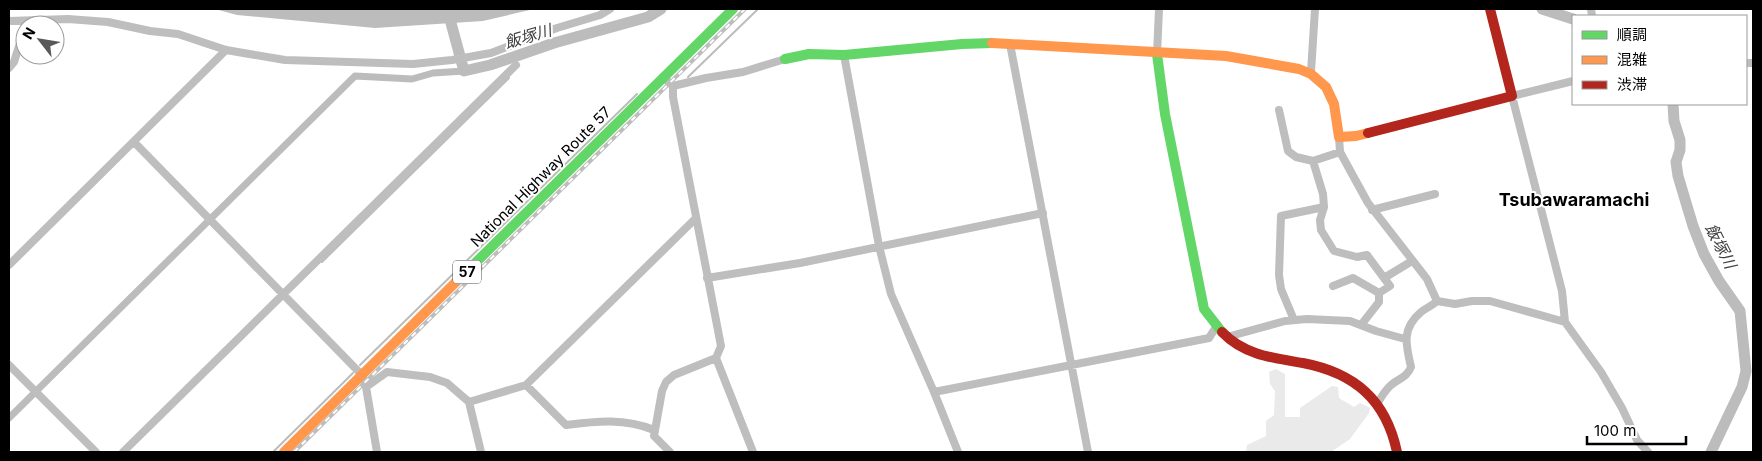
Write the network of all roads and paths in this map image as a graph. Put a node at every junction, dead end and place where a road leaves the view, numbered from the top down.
1 (610, 9) edge
2 (733, 9) edge
3 (1159, 9) edge
4 (1315, 9) edge
5 (1490, 9) edge
6 (65, 19) edge
7 (1010, 44) junction
8 (226, 50) junction
9 (1157, 54) junction
10 (844, 55) junction
11 (785, 58) joint
12 (516, 65) dead end
13 (1311, 72) junction
14 (664, 77) junction
15 (1572, 81) edge
16 (673, 86) junction
17 (1512, 96) junction
18 (1279, 110) dead end
19 (1339, 137) junction
20 (134, 142) junction
21 (1340, 152) junction
22 (1313, 161) junction
23 (1435, 194) dead end
24 (1324, 206) junction
25 (1372, 210) junction
26 (1042, 213) junction
27 (695, 219) junction
28 (879, 246) junction
29 (1412, 260) junction
30 (9, 265) edge
31 (708, 278) junction
32 (1384, 278) junction
33 (1333, 286) dead end
34 (1379, 293) junction
35 (283, 294) junction
36 (1437, 301) junction
37 (1294, 320) junction
38 (1565, 322) junction
39 (1361, 325) junction
40 (1216, 327) junction
41 (1227, 337) junction
42 (1405, 339) junction
43 (716, 358) junction
44 (9, 365) edge
45 (1071, 366) junction
46 (362, 375) junction
47 (526, 385) junction
48 (366, 388) junction
49 (934, 392) junction
50 (469, 402) junction
51 (1378, 403) junction
52 (654, 430) junction
53 (96, 452) edge
54 (123, 452) edge
55 (284, 452) edge
56 (377, 452) edge
57 (481, 452) edge
58 (670, 452) edge
59 (753, 452) edge
60 (958, 452) edge
61 (1088, 452) edge
62 (1397, 452) edge
63 (1648, 452) edge

1 - 8 street
2 - 14 main road, National Highway Route 57 / 57
3 - 9 street
4 - 13 street
5 - 17 main road
6 - 8 street
7 - 9 main road
7 - 10 main road
7 - 26 street
8 - 20 street
9 - 13 main road
9 - 40 main road
10 - 11 main road
10 - 28 street
11 - 16 street
12 - 35 street
13 - 19 main road
14 - 16 street
14 - 46 main road, National Highway Route 57 / 57
15 - 17 street
16 - 27 street
17 - 19 main road
17 - 38 street
18 - 22 street
19 - 21 street
20 - 30 street
20 - 35 street
21 - 22 street
21 - 25 street
22 - 24 street
23 - 25 street
24 - 32 street
24 - 37 street
25 - 29 street
26 - 28 street
26 - 45 street
27 - 31 street
27 - 47 street
28 - 31 street
28 - 49 street
29 - 32 street
29 - 36 street
31 - 43 street
32 - 34 street
33 - 34 street
34 - 39 street
35 - 46 street
35 - 54 street
36 - 38 street
36 - 42 street
37 - 39 street
37 - 41 street
38 - 63 street
39 - 42 street
40 - 41 main road
40 - 45 street
41 - 51 main road
42 - 51 street
43 - 52 street
43 - 59 street
44 - 53 street
45 - 49 street
45 - 61 street
46 - 48 street
46 - 55 main road, National Highway Route 57 / 57
47 - 50 street
47 - 52 street
48 - 50 street
48 - 56 street
49 - 60 street
50 - 57 street
51 - 62 main road
52 - 58 street

